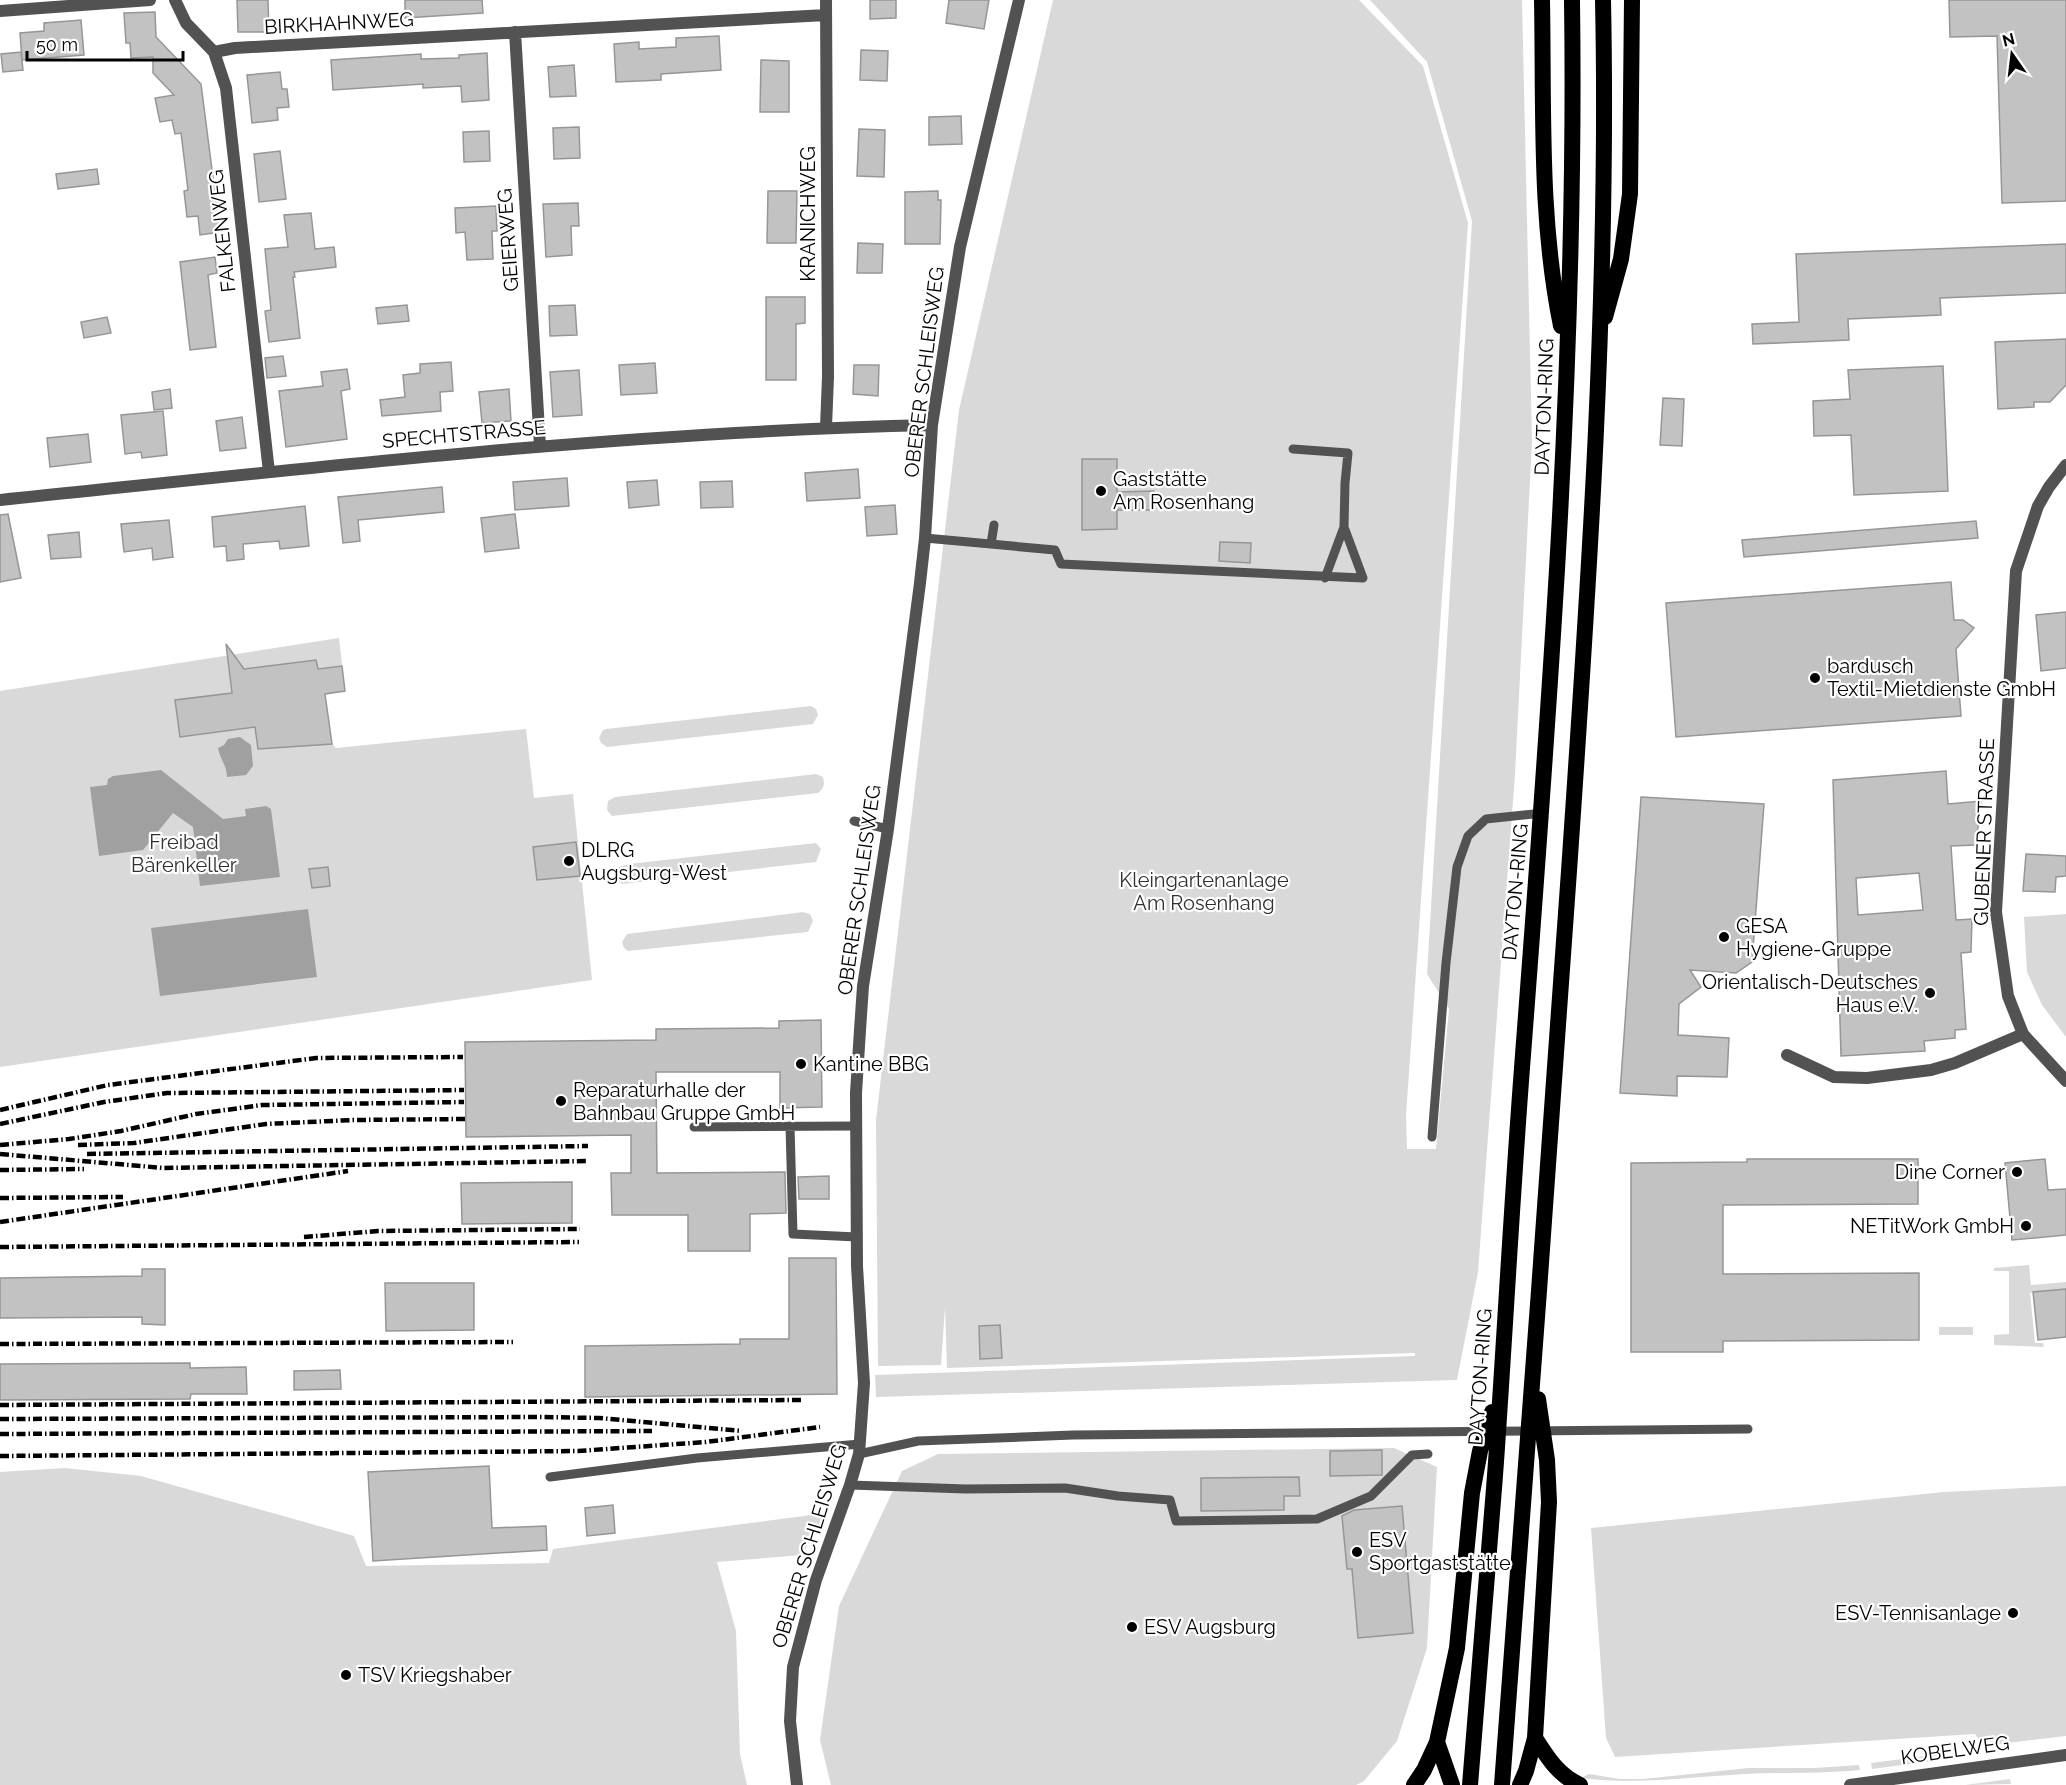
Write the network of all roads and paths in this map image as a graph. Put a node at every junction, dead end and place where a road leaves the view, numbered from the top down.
1 (150, 0) edge
2 (175, 0) edge
3 (826, 0) edge
4 (1019, 0) edge
5 (1542, 0) edge
6 (1572, 0) edge
7 (1603, 0) edge
8 (1632, 0) edge
9 (0, 11) edge
10 (826, 15) junction
11 (515, 32) junction
12 (214, 52) junction
13 (1599, 341) junction
14 (1567, 357) junction
15 (932, 425) junction
16 (826, 427) junction
17 (540, 446) junction
18 (1293, 449) dead end
19 (2066, 465) edge
20 (269, 472) junction
21 (0, 500) edge
22 (994, 525) dead end
23 (1344, 527) junction
24 (925, 538) junction
25 (992, 544) junction
26 (1325, 578) junction
27 (1543, 813) junction
28 (854, 821) dead end
29 (888, 829) junction
30 (2023, 1034) junction
31 (1787, 1055) dead end
32 (2066, 1081) edge
33 (790, 1126) junction
34 (857, 1126) junction
35 (694, 1127) dead end
36 (1432, 1137) dead end
37 (857, 1238) junction
38 (1533, 1372) junction
39 (1500, 1385) junction
40 (1748, 1429) dead end
41 (860, 1449) junction
42 (1428, 1454) dead end
43 (550, 1477) dead end
44 (850, 1485) junction
45 (1535, 1738) junction
46 (1437, 1742) junction
47 (2066, 1755) edge
48 (1883, 1783) edge
49 (797, 1785) edge
50 (1414, 1785) edge
51 (1452, 1785) edge
52 (1470, 1785) edge
53 (1502, 1785) edge
54 (1520, 1785) edge
55 (1580, 1785) edge
56 (1850, 1785) edge

1 - 9 street
2 - 12 street, FALKENWEG
3 - 10 street, KRANICHWEG
4 - 15 street, OBERER SCHLEISWEG
5 - 14 highway
6 - 14 highway, DAYTON-RING
7 - 13 highway
8 - 13 highway
10 - 11 street, BIRKHAHNWEG
10 - 16 street, KRANICHWEG
11 - 12 street, BIRKHAHNWEG
11 - 17 street, GEIERWEG
12 - 20 street, FALKENWEG
13 - 38 highway
14 - 27 highway, DAYTON-RING
15 - 16 street, SPECHTSTRASSE
15 - 24 street, OBERER SCHLEISWEG
16 - 17 street, SPECHTSTRASSE
17 - 20 street, SPECHTSTRASSE
18 - 23 lane
19 - 30 street, GUBENER STRASSE
20 - 21 street, SPECHTSTRASSE
22 - 25 lane
23 - 26 lane
23 - 26 lane
24 - 25 lane
24 - 29 street, OBERER SCHLEISWEG
25 - 26 lane
27 - 36 lane
27 - 39 highway, DAYTON-RING
28 - 29 lane
29 - 34 street, OBERER SCHLEISWEG
30 - 31 street
30 - 32 street
33 - 34 lane
33 - 35 lane
33 - 37 lane
34 - 37 street, OBERER SCHLEISWEG
37 - 41 street, OBERER SCHLEISWEG
38 - 45 highway
38 - 53 highway
39 - 46 highway
39 - 52 highway, DAYTON-RING
40 - 41 lane
41 - 43 lane
41 - 44 street, OBERER SCHLEISWEG
42 - 44 lane
44 - 49 street, OBERER SCHLEISWEG
45 - 54 highway
45 - 55 highway
46 - 50 highway
46 - 51 highway
47 - 48 street, KOBELWEG
48 - 56 street, KOBELWEG

